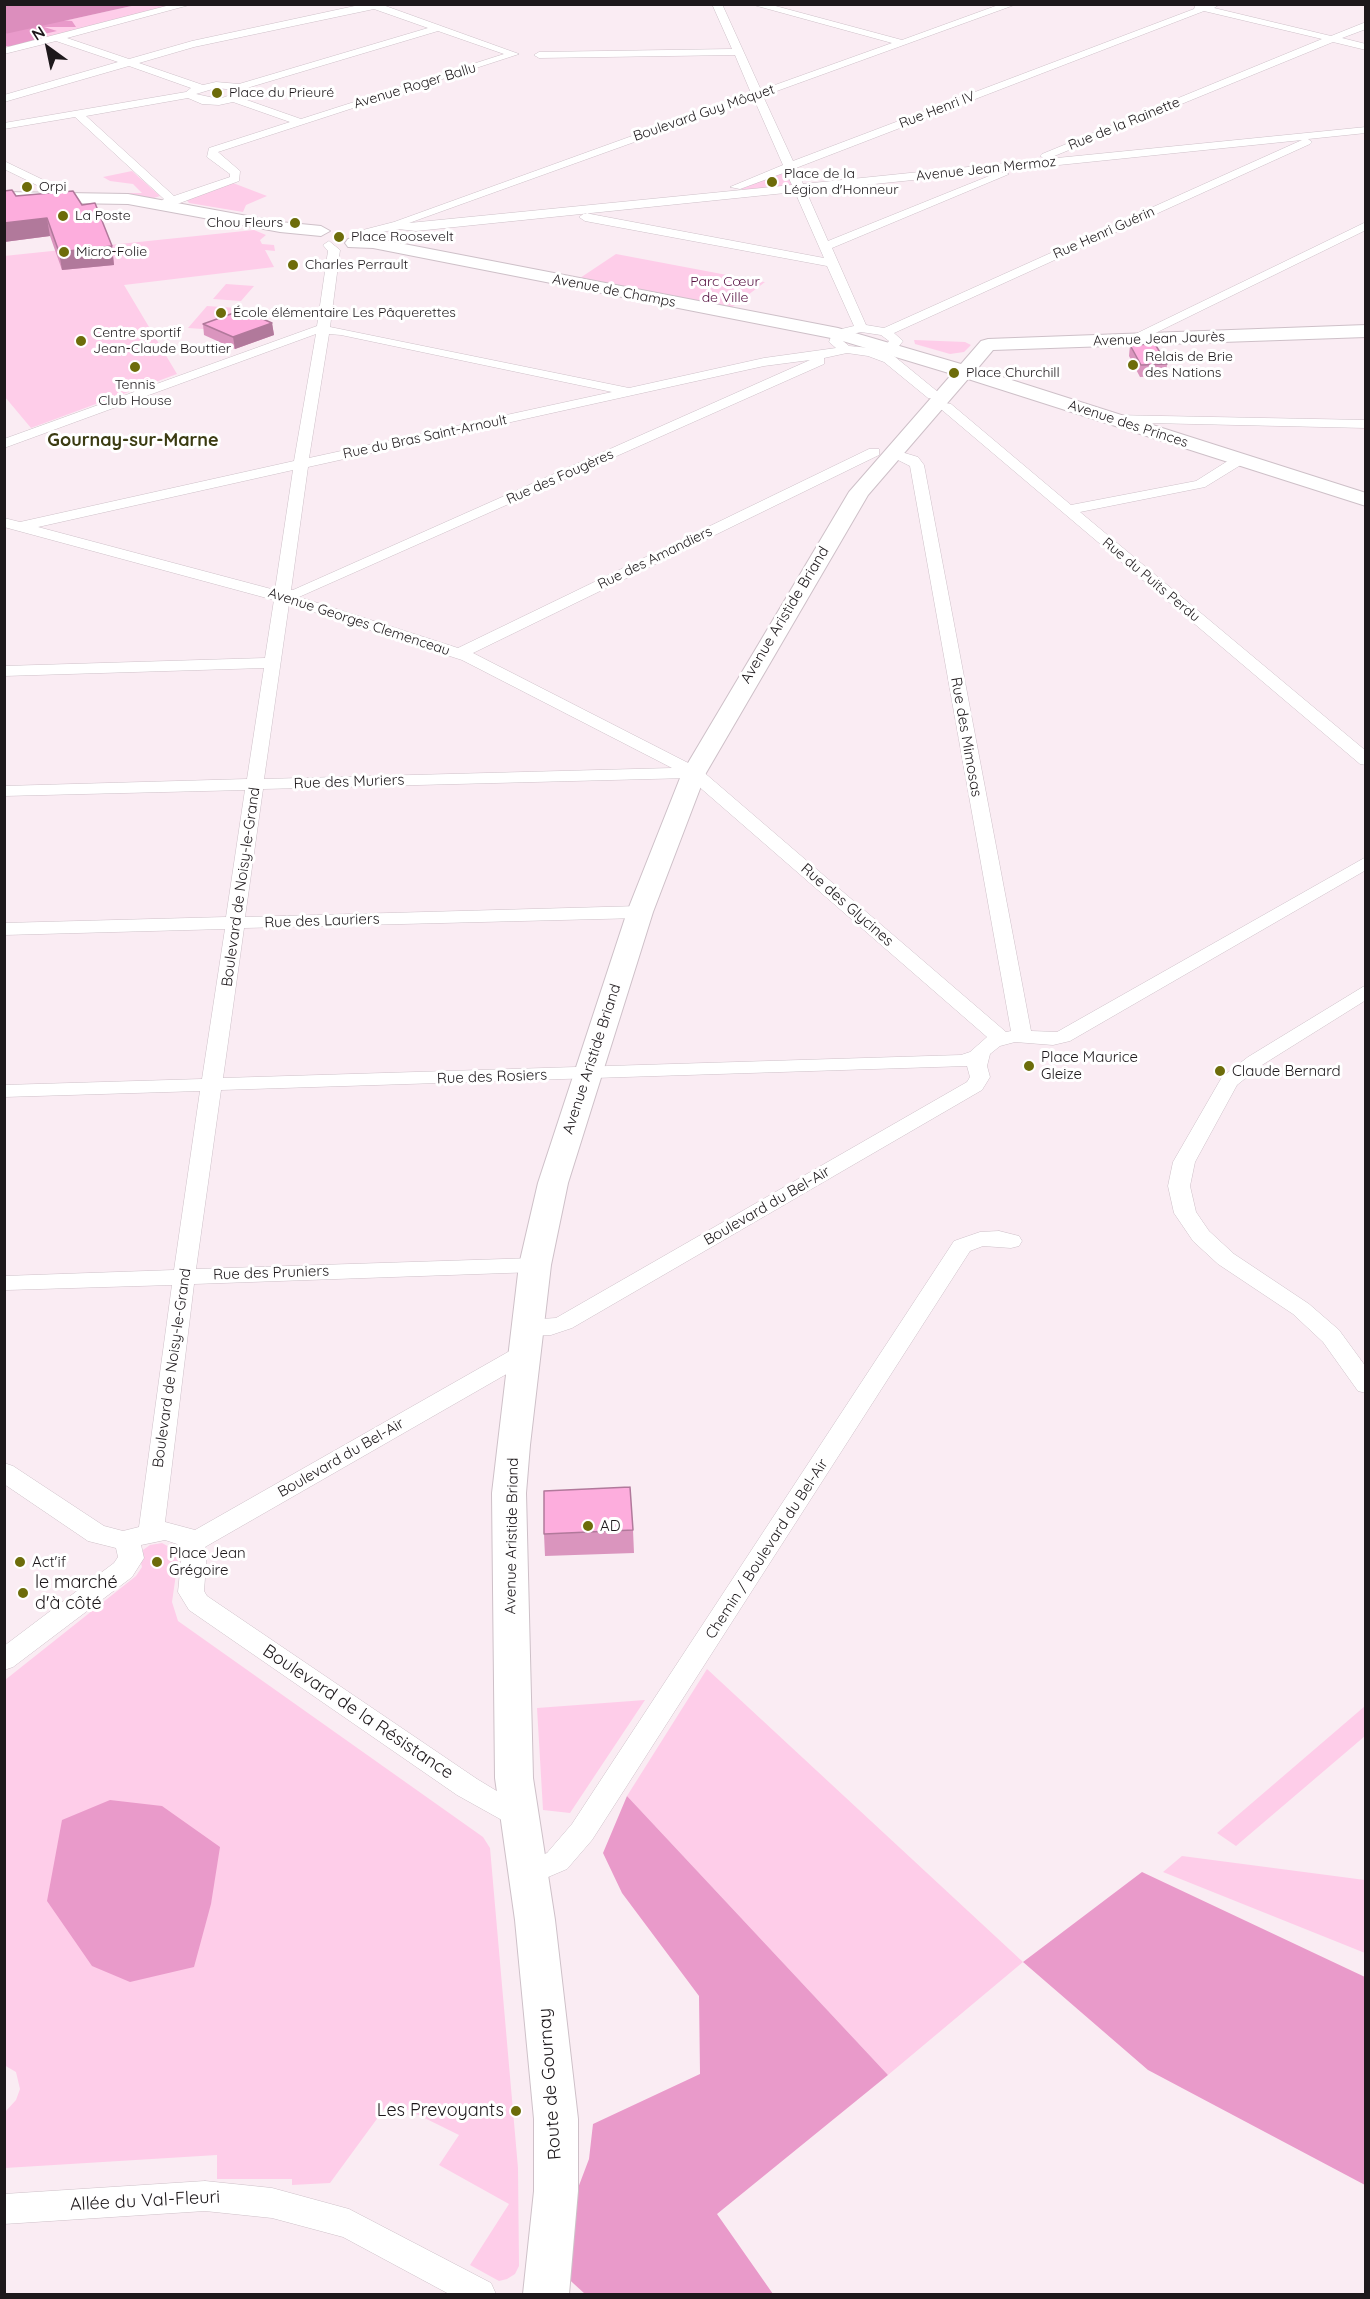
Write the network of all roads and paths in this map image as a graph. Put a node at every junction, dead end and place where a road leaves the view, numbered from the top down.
1 (188, 4) edge
2 (717, 4) edge
3 (755, 4) edge
4 (971, 4) edge
5 (1012, 4) edge
6 (1186, 4) edge
7 (1215, 4) edge
8 (371, 5) edge
9 (1204, 9) junction
10 (994, 10) junction
11 (1365, 25) edge
12 (437, 28) junction
13 (55, 37) junction
14 (1331, 39) junction
15 (902, 44) junction
16 (1365, 47) edge
17 (4, 51) edge
18 (738, 52) junction
19 (526, 55) junction
20 (129, 63) junction
21 (200, 87) junction
22 (239, 87) junction
23 (189, 95) junction
24 (757, 95) junction
25 (4, 99) edge
26 (235, 99) junction
27 (78, 114) junction
28 (1355, 120) dead end
29 (300, 122) junction
30 (4, 126) edge
31 (1365, 130) edge
32 (1323, 134) junction
33 (4, 164) edge
34 (1024, 165) junction
35 (789, 166) junction
36 (798, 188) junction
37 (710, 197) junction
38 (63, 199) junction
39 (8, 201) edge
40 (166, 203) junction
41 (560, 212) junction
42 (398, 225) junction
43 (1365, 225) edge
44 (328, 233) junction
45 (362, 239) junction
46 (826, 246) junction
47 (832, 263) junction
48 (861, 328) junction
49 (322, 329) junction
50 (1365, 331) edge
51 (888, 340) junction
52 (1130, 340) junction
53 (840, 345) junction
54 (988, 345) joint
55 (870, 352) junction
56 (964, 371) junction
57 (630, 392) junction
58 (938, 401) junction
59 (1111, 419) junction
60 (1365, 424) edge
61 (4, 444) edge
62 (882, 458) junction
63 (1239, 460) junction
64 (302, 464) junction
65 (1365, 500) edge
66 (1068, 510) junction
67 (4, 522) edge
68 (22, 526) junction
69 (4, 530) edge
70 (282, 597) junction
71 (459, 654) junction
72 (273, 663) junction
73 (4, 671) edge
74 (1365, 760) edge
75 (694, 773) junction
76 (256, 784) junction
77 (4, 791) edge
78 (1365, 862) edge
79 (640, 912) junction
80 (236, 924) junction
81 (4, 929) edge
82 (1365, 991) edge
83 (1022, 1036) junction
84 (1000, 1038) junction
85 (979, 1056) junction
86 (586, 1074) junction
87 (212, 1085) junction
88 (4, 1091) edge
89 (1011, 1241) dead end
90 (535, 1265) junction
91 (184, 1275) junction
92 (5, 1281) edge
93 (524, 1341) junction
94 (1365, 1385) edge
95 (4, 1472) edge
96 (141, 1535) junction
97 (191, 1544) junction
98 (4, 1660) edge
99 (518, 1818) junction
100 (527, 1874) junction
101 (4, 2209) edge
102 (480, 2295) edge
103 (546, 2295) edge

1 - 13 street
2 - 18 street
3 - 15 street
4 - 10 street
5 - 10 street, Boulevard Guy Môquet
6 - 9 street
7 - 9 street, Rue Henri IV
8 - 12 street
8 - 20 street
9 - 14 street
9 - 35 street, Rue Henri IV
10 - 15 street, Boulevard Guy Môquet
11 - 14 street, Rue de la Rainette
12 - 19 street
12 - 22 street
13 - 17 street
13 - 20 street
14 - 16 street
14 - 34 street, Rue de la Rainette
15 - 24 street, Boulevard Guy Môquet
18 - 19 street
18 - 24 street
19 - 29 street, Avenue Roger Ballu
20 - 21 street
20 - 25 street
21 - 22 street
21 - 23 street
22 - 26 street
23 - 26 street
23 - 27 street
24 - 35 street
24 - 42 street, Boulevard Guy Môquet
26 - 29 street
27 - 30 street
27 - 40 street
28 - 32 street, Rue Henri Guérin
29 - 40 street, Avenue Roger Ballu
31 - 32 street, Avenue Jean Mermoz
32 - 34 street, Avenue Jean Mermoz
32 - 51 street, Rue Henri Guérin
33 - 38 street
34 - 36 street, Avenue Jean Mermoz
34 - 46 street, Rue de la Rainette
35 - 36 street
35 - 37 street, Rue Henri IV
36 - 37 street, Avenue Jean Mermoz
36 - 46 street
37 - 41 street, Avenue Jean Mermoz
38 - 39 main road
38 - 39 main road
38 - 40 main road
40 - 44 main road
41 - 42 street, Avenue Jean Mermoz
41 - 47 street
42 - 45 street
43 - 52 street
44 - 45 main road
44 - 49 street, Boulevard de Noisy-le-Grand
45 - 53 main road, Avenue de Champs
46 - 47 street
47 - 48 street
48 - 51 street
48 - 53 street
49 - 57 street
49 - 61 street
49 - 64 street, Boulevard de Noisy-le-Grand
50 - 52 main road, Avenue Jean Jaurès
51 - 53 main road, Avenue de Champs
51 - 55 street
51 - 56 main road, Avenue des Princes
52 - 54 main road, Avenue Jean Jaurès
53 - 55 street
53 - 57 street, Rue du Bras Saint-Arnoult
53 - 70 street, Rue des Fougères
54 - 56 main road, Avenue Aristide Briand
55 - 58 street, Rue du Puits Perdu
56 - 58 main road, Avenue Aristide Briand
56 - 59 main road, Avenue des Princes
57 - 64 street, Rue du Bras Saint-Arnoult
58 - 62 main road, Avenue Aristide Briand
58 - 66 street, Rue du Puits Perdu
59 - 60 street
59 - 63 main road, Avenue des Princes
62 - 71 street, Rue des Amandiers
62 - 75 main road, Avenue Aristide Briand
62 - 83 street, Rue des Mimosas
63 - 65 main road, Avenue des Princes
63 - 66 street
64 - 68 street, Rue du Bras Saint-Arnoult
64 - 70 street, Boulevard de Noisy-le-Grand
66 - 74 street, Rue du Puits Perdu
67 - 68 street, Avenue Georges Clemenceau
68 - 69 street, Rue du Bras Saint-Arnoult
68 - 70 street, Avenue Georges Clemenceau
70 - 71 street, Avenue Georges Clemenceau
70 - 72 street, Boulevard de Noisy-le-Grand
71 - 75 street, Avenue Georges Clemenceau
72 - 73 street
72 - 76 street, Boulevard de Noisy-le-Grand
75 - 76 street, Rue des Muriers
75 - 79 main road, Avenue Aristide Briand
75 - 84 street, Rue des Glycines
76 - 77 street, Rue des Muriers
76 - 80 street, Boulevard de Noisy-le-Grand
78 - 83 street
79 - 80 street, Rue des Lauriers
79 - 86 main road, Avenue Aristide Briand
80 - 81 street, Rue des Lauriers
80 - 87 street, Boulevard de Noisy-le-Grand
82 - 94 street
83 - 84 street
84 - 85 street
85 - 86 street, Rue des Rosiers
85 - 93 street, Boulevard du Bel-Air
86 - 87 street, Rue des Rosiers
86 - 90 main road, Avenue Aristide Briand
87 - 88 street, Rue des Rosiers
87 - 91 street, Boulevard de Noisy-le-Grand
89 - 100 street, Chemin / Boulevard du Bel-Air
90 - 91 street, Rue des Pruniers
90 - 93 main road, Avenue Aristide Briand
91 - 92 street, Rue des Pruniers
91 - 96 street, Boulevard de Noisy-le-Grand
93 - 97 street, Boulevard du Bel-Air
93 - 99 main road, Avenue Aristide Briand
95 - 96 street
96 - 97 street
96 - 98 street, Boulevard de Noisy-le-Grand
97 - 99 street, Boulevard de la Résistance
99 - 100 main road, Avenue Aristide Briand
100 - 103 main road, Route de Gournay
101 - 102 street, Allée du Val-Fleuri

